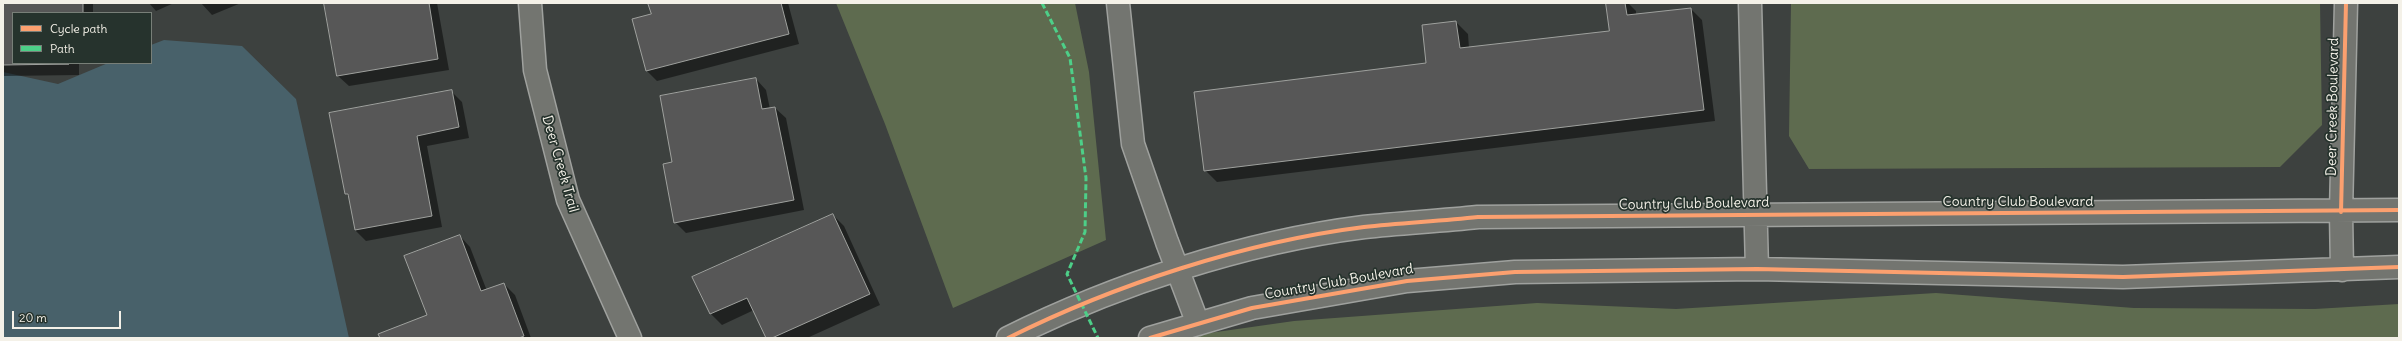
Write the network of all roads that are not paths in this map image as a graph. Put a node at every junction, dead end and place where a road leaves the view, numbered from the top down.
1 (530, 3) edge
2 (1118, 3) edge
3 (1750, 3) edge
4 (2346, 3) edge
5 (2399, 210) edge
6 (2341, 212) junction
7 (1755, 214) junction
8 (2399, 267) edge
9 (1757, 269) junction
10 (1177, 270) junction
11 (2342, 270) junction
12 (1198, 324) junction
13 (630, 338) edge
14 (1008, 338) edge
15 (1150, 338) edge

1 - 13 street, Deer Creek Trail
2 - 10 street
3 - 7 street
4 - 6 street, Deer Creek Boulevard
5 - 6 street, Country Club Boulevard
6 - 7 street, Country Club Boulevard
6 - 11 street, Deer Creek Boulevard
7 - 9 street
7 - 10 street, Country Club Boulevard
8 - 11 street, Country Club Boulevard
9 - 11 street, Country Club Boulevard
9 - 12 street, Country Club Boulevard
10 - 12 street
10 - 14 street, Country Club Boulevard
12 - 15 street, Country Club Boulevard

